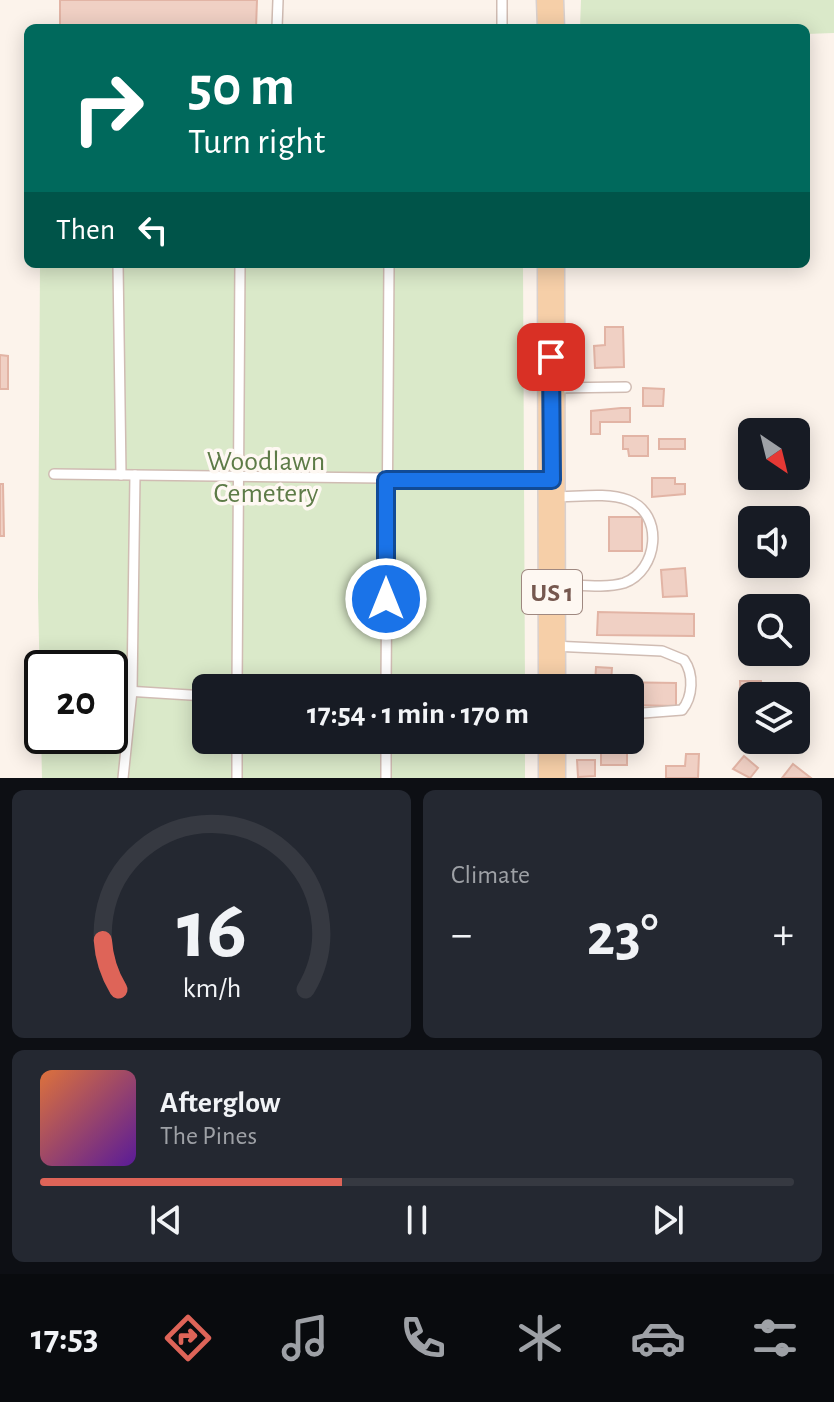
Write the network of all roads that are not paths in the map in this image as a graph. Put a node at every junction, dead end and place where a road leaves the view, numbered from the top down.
1 (278, 0) edge
2 (502, 0) edge
3 (550, 0) edge
4 (277, 24) edge
5 (502, 24) edge
6 (551, 24) edge
7 (118, 268) edge
8 (240, 268) edge
9 (389, 268) edge
10 (551, 268) edge
11 (626, 387) dead end
12 (551, 388) junction
13 (54, 474) dead end
14 (121, 475) junction
15 (135, 475) junction
16 (240, 478) junction
17 (386, 480) junction
18 (552, 488) junction
19 (552, 584) junction
20 (552, 646) junction
21 (237, 674) edge
22 (386, 674) edge
23 (552, 674) edge
24 (128, 691) edge
25 (132, 691) junction
26 (192, 695) edge
27 (644, 713) edge
28 (237, 754) edge
29 (386, 754) edge
30 (552, 754) edge
31 (123, 778) edge
32 (237, 778) edge
33 (386, 778) edge
34 (552, 778) edge

1 - 4 lane
2 - 5 lane
3 - 6 main road
7 - 14 lane
8 - 16 lane
9 - 17 lane
10 - 12 main road, US 1
11 - 12 lane
12 - 18 main road, US 1
13 - 14 lane
14 - 15 lane
15 - 16 lane
15 - 25 lane
16 - 17 lane
16 - 21 lane
17 - 18 lane
17 - 22 lane
18 - 19 main road, US 1
18 - 19 lane
19 - 20 main road, US 1
20 - 23 main road, US 1
20 - 27 lane
24 - 25 lane
25 - 26 lane
25 - 31 lane
28 - 32 lane
29 - 33 lane
30 - 34 main road

